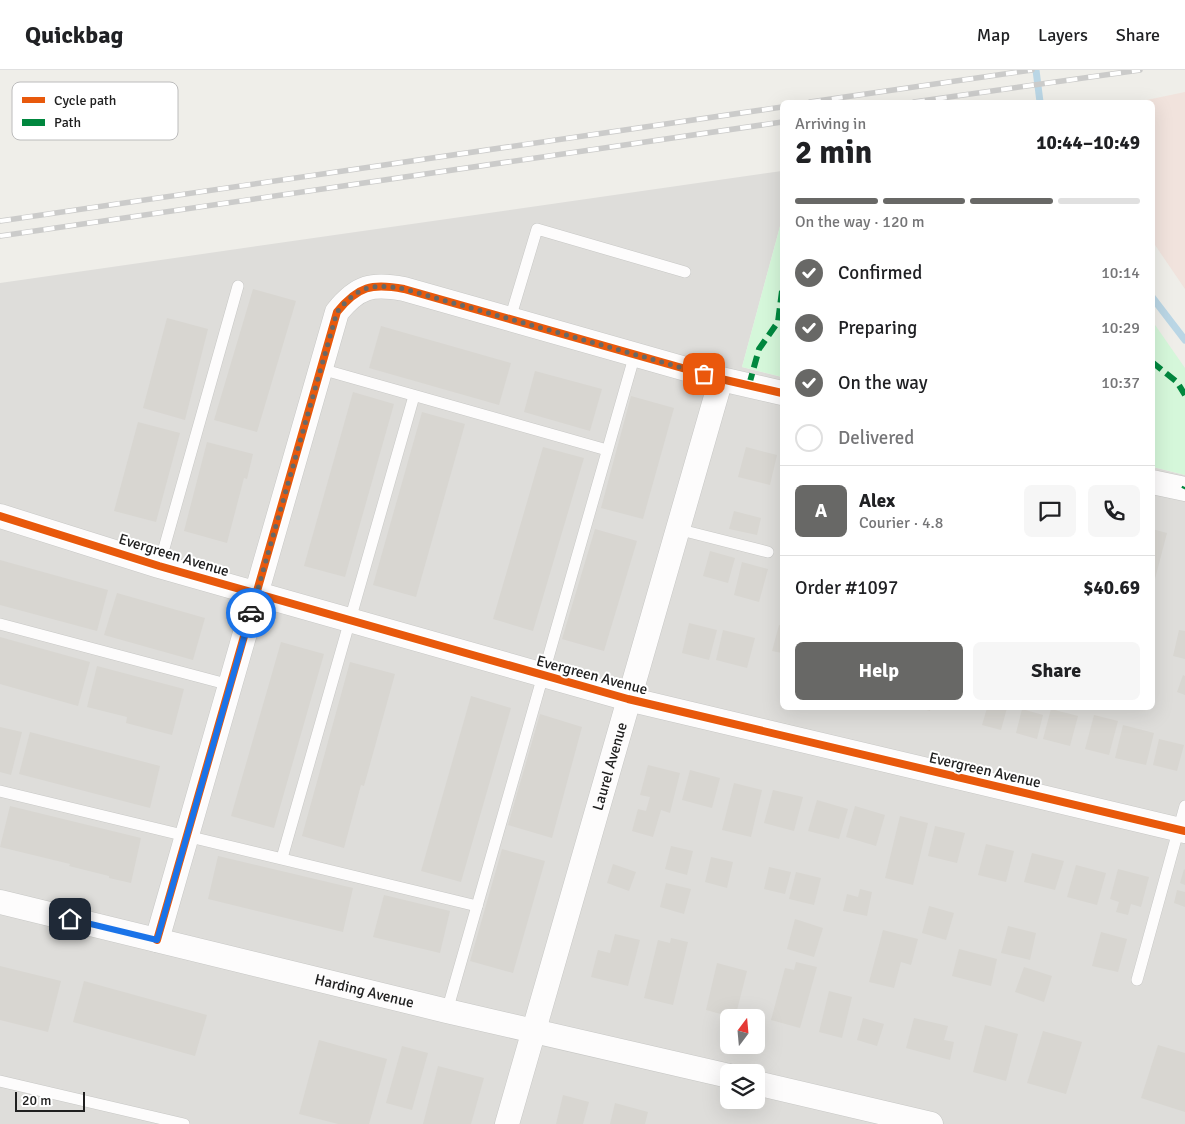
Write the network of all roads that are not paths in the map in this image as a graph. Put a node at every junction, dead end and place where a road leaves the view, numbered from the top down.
1 (685, 272) dead end
2 (238, 286) dead end
3 (510, 318) junction
4 (635, 354) junction
5 (320, 369) junction
6 (721, 379) junction
7 (780, 393) edge
8 (414, 396) junction
9 (607, 450) junction
10 (1155, 483) edge
11 (1185, 489) edge
12 (0, 516) edge
13 (677, 529) junction
14 (768, 552) dead end
15 (159, 566) junction
16 (256, 594) junction
17 (350, 620) junction
18 (0, 624) edge
19 (543, 675) junction
20 (230, 685) junction
21 (628, 699) junction
22 (0, 791) edge
23 (1185, 806) edge
24 (1182, 830) edge
25 (187, 835) junction
26 (282, 858) junction
27 (0, 902) edge
28 (477, 906) junction
29 (157, 940) junction
30 (1137, 980) dead end
31 (447, 1011) junction
32 (534, 1031) junction
33 (720, 1074) edge
34 (0, 1081) edge
35 (765, 1085) edge
36 (184, 1124) edge
37 (507, 1124) edge
38 (931, 1124) edge

1 - 3 lane
2 - 15 lane
3 - 4 street
3 - 5 street
4 - 6 street
4 - 9 lane
5 - 8 lane
5 - 16 street
6 - 7 street
6 - 13 street, Laurel Avenue
8 - 9 lane
8 - 17 lane
9 - 19 lane
10 - 11 street
12 - 15 street, Evergreen Avenue
13 - 14 lane
13 - 21 street, Laurel Avenue
15 - 16 street, Evergreen Avenue
16 - 17 street, Evergreen Avenue
16 - 20 street
17 - 19 street, Evergreen Avenue
17 - 26 lane
18 - 20 lane
19 - 21 street, Evergreen Avenue
19 - 28 lane
20 - 25 street
21 - 24 street, Evergreen Avenue
21 - 32 street, Laurel Avenue
22 - 25 lane
23 - 24 lane
24 - 30 lane
25 - 26 lane
25 - 29 street
26 - 28 lane
27 - 29 street, Harding Avenue
28 - 31 lane
29 - 31 street, Harding Avenue
31 - 32 street, Harding Avenue
32 - 33 street, Harding Avenue
32 - 37 street, Laurel Avenue
34 - 36 lane
35 - 38 street

